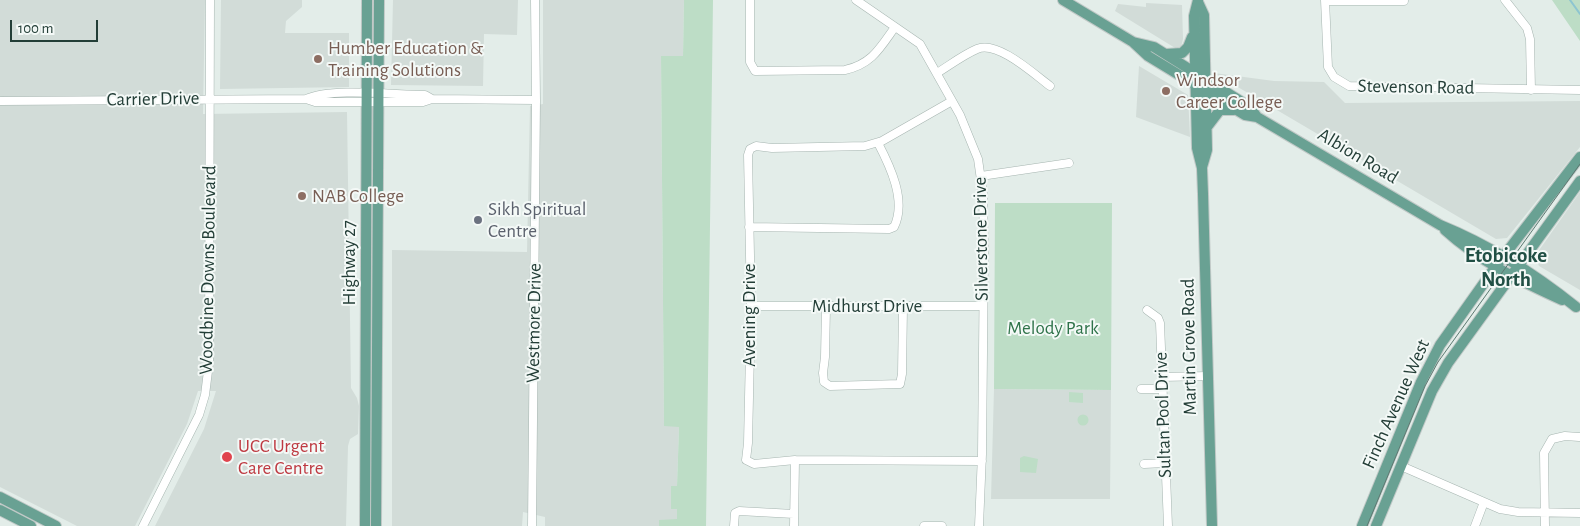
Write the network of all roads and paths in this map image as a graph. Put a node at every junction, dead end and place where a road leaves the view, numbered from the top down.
1 (210, 0) edge
2 (367, 0) edge
3 (379, 0) edge
4 (534, 0) edge
5 (750, 0) edge
6 (856, 0) edge
7 (1063, 0) edge
8 (1325, 0) edge
9 (1505, 0) edge
10 (1198, 1) edge
11 (1404, 1) edge
12 (895, 26) junction
13 (1194, 31) junction
14 (1132, 42) junction
15 (1164, 54) junction
16 (937, 73) junction
17 (1195, 73) junction
18 (1205, 79) junction
19 (1050, 86) dead end
20 (1196, 86) junction
21 (1532, 90) junction
22 (1580, 90) edge
23 (1206, 92) junction
24 (367, 98) junction
25 (210, 99) junction
26 (378, 99) junction
27 (536, 100) junction
28 (0, 101) edge
29 (952, 101) junction
30 (1237, 110) junction
31 (1257, 117) junction
32 (1206, 128) junction
33 (878, 143) junction
34 (1580, 157) edge
35 (1070, 163) dead end
36 (1202, 168) junction
37 (981, 176) junction
38 (1580, 181) edge
39 (1440, 226) junction
40 (749, 227) junction
41 (1503, 257) junction
42 (1496, 266) junction
43 (1518, 266) junction
44 (1511, 275) junction
45 (751, 306) junction
46 (982, 306) junction
47 (826, 307) junction
48 (904, 307) junction
49 (1578, 308) edge
50 (1147, 310) dead end
51 (1208, 376) junction
52 (1162, 377) junction
53 (1141, 389) dead end
54 (1162, 389) junction
55 (1579, 437) edge
56 (795, 460) junction
57 (982, 461) junction
58 (1165, 463) junction
59 (1144, 464) dead end
60 (1401, 466) junction
61 (0, 498) edge
62 (1484, 502) junction
63 (0, 510) edge
64 (1545, 512) junction
65 (1580, 513) edge
66 (794, 514) junction
67 (32, 526) edge
68 (56, 526) edge
69 (143, 526) edge
70 (365, 526) edge
71 (376, 526) edge
72 (532, 526) edge
73 (734, 526) edge
74 (794, 526) edge
75 (924, 526) edge
76 (942, 526) edge
77 (979, 526) edge
78 (1168, 526) edge
79 (1212, 526) edge
80 (1362, 526) edge
81 (1376, 526) edge
82 (1475, 526) edge
83 (1545, 526) edge

1 - 25 street, Woodbine Downs Boulevard
2 - 24 main road, Highway 27
3 - 26 main road, Highway 27
4 - 27 street, Westmore Drive
5 - 12 street
6 - 12 street, Silverstone Drive
7 - 14 main road, Albion Road
8 - 11 street
8 - 21 street, Stevenson Road
9 - 21 street
10 - 13 main road, Martin Grove Road
10 - 18 main road, Martin Grove Road
12 - 16 street, Silverstone Drive
13 - 15 main road
13 - 17 main road, Martin Grove Road
14 - 15 main road, Albion Road
14 - 20 main road, Albion Road
15 - 17 main road, Albion Road
16 - 19 street
16 - 29 street, Silverstone Drive
17 - 18 main road, Albion Road
17 - 20 main road, Martin Grove Road
18 - 23 main road, Martin Grove Road
18 - 31 main road, Albion Road
20 - 23 main road, Albion Road
20 - 36 main road, Martin Grove Road
21 - 22 street, Stevenson Road
23 - 30 main road, Albion Road
23 - 32 main road, Martin Grove Road
24 - 25 street, Carrier Drive
24 - 26 street, Carrier Drive
24 - 70 main road, Highway 27
25 - 28 street, Carrier Drive
25 - 69 street, Woodbine Downs Boulevard
26 - 27 street, Carrier Drive
26 - 71 main road, Highway 27
27 - 72 street, Westmore Drive
29 - 33 street, Avening Drive
29 - 37 street, Silverstone Drive
30 - 31 main road, Albion Road
30 - 32 main road
31 - 39 main road, Albion Road
32 - 36 main road, Martin Grove Road
33 - 40 street, Avening Drive
33 - 40 street
34 - 41 main road, Finch Avenue West
35 - 37 street
36 - 51 main road, Martin Grove Road
37 - 46 street, Silverstone Drive
38 - 43 main road, Finch Avenue West
39 - 41 main road, Albion Road
39 - 42 main road, Albion Road
40 - 45 street, Avening Drive
41 - 42 main road, Finch Avenue West
41 - 43 main road, Albion Road
42 - 44 main road, Albion Road
42 - 80 main road, Finch Avenue West
43 - 44 main road, Finch Avenue West
43 - 49 main road, Albion Road
44 - 49 main road, Albion Road
44 - 60 main road, Finch Avenue West
45 - 47 street, Midhurst Drive
45 - 56 street, Avening Drive
46 - 48 street, Midhurst Drive
46 - 57 street, Silverstone Drive
47 - 48 street, Midhurst Drive
47 - 48 street
50 - 52 street, Sultan Pool Drive
51 - 52 street
51 - 79 main road, Martin Grove Road
52 - 54 street, Sultan Pool Drive
53 - 54 street
54 - 58 street, Sultan Pool Drive
55 - 64 street
56 - 57 street, Avening Drive
56 - 66 street
57 - 77 street, Silverstone Drive
58 - 59 street
58 - 78 street, Sultan Pool Drive
60 - 62 street
60 - 81 main road, Finch Avenue West
61 - 68 main road
62 - 64 street
62 - 82 street
63 - 67 main road
64 - 65 street
64 - 83 street
66 - 73 street
66 - 74 street
75 - 76 street

